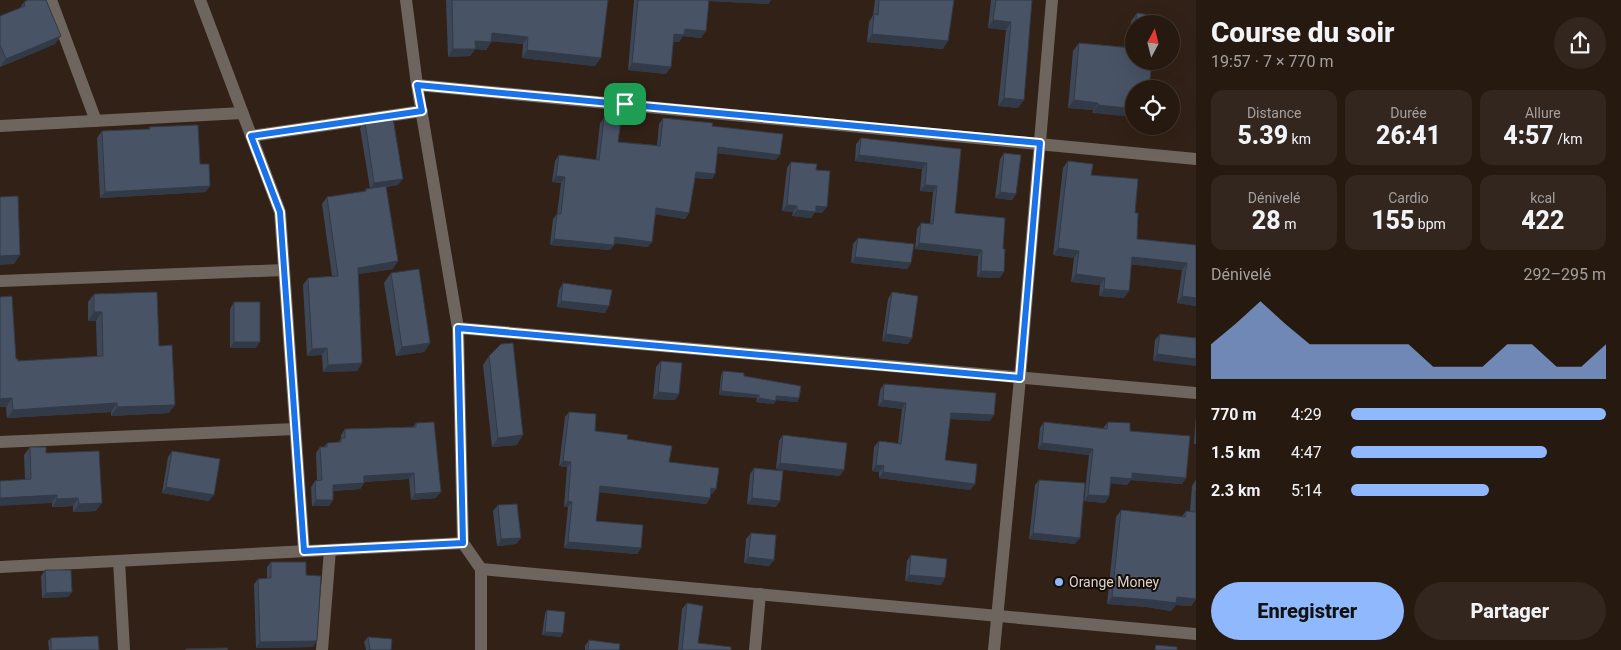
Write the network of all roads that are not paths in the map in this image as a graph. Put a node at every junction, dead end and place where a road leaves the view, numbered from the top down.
1 (51, 0) edge
2 (200, 0) edge
3 (406, 0) edge
4 (1052, 0) edge
5 (417, 85) junction
6 (422, 111) junction
7 (242, 113) junction
8 (96, 121) junction
9 (0, 126) edge
10 (251, 136) junction
11 (1040, 143) junction
12 (1196, 159) edge
13 (284, 270) junction
14 (0, 281) edge
15 (458, 328) junction
16 (1020, 378) junction
17 (1196, 393) edge
18 (295, 429) junction
19 (0, 442) edge
20 (463, 543) junction
21 (330, 550) junction
22 (304, 551) junction
23 (119, 561) junction
24 (0, 567) edge
25 (481, 569) junction
26 (760, 594) junction
27 (998, 616) junction
28 (1196, 634) edge
29 (124, 650) edge
30 (322, 650) edge
31 (481, 650) edge
32 (755, 650) edge
33 (994, 650) edge

1 - 8 street
2 - 7 street
3 - 5 street
4 - 11 street
5 - 6 street
5 - 11 street
6 - 10 street
6 - 15 street
7 - 8 street
7 - 10 street
8 - 9 street
10 - 13 street
11 - 12 street
11 - 16 street
13 - 14 street
13 - 18 street
15 - 16 street
15 - 20 street
16 - 17 street
16 - 27 street
18 - 19 street
18 - 22 street
20 - 21 street
20 - 25 street
21 - 22 street
21 - 30 street
22 - 23 street
23 - 24 street
23 - 29 street
25 - 26 street
25 - 31 street
26 - 27 street
26 - 32 street
27 - 28 street
27 - 33 street

